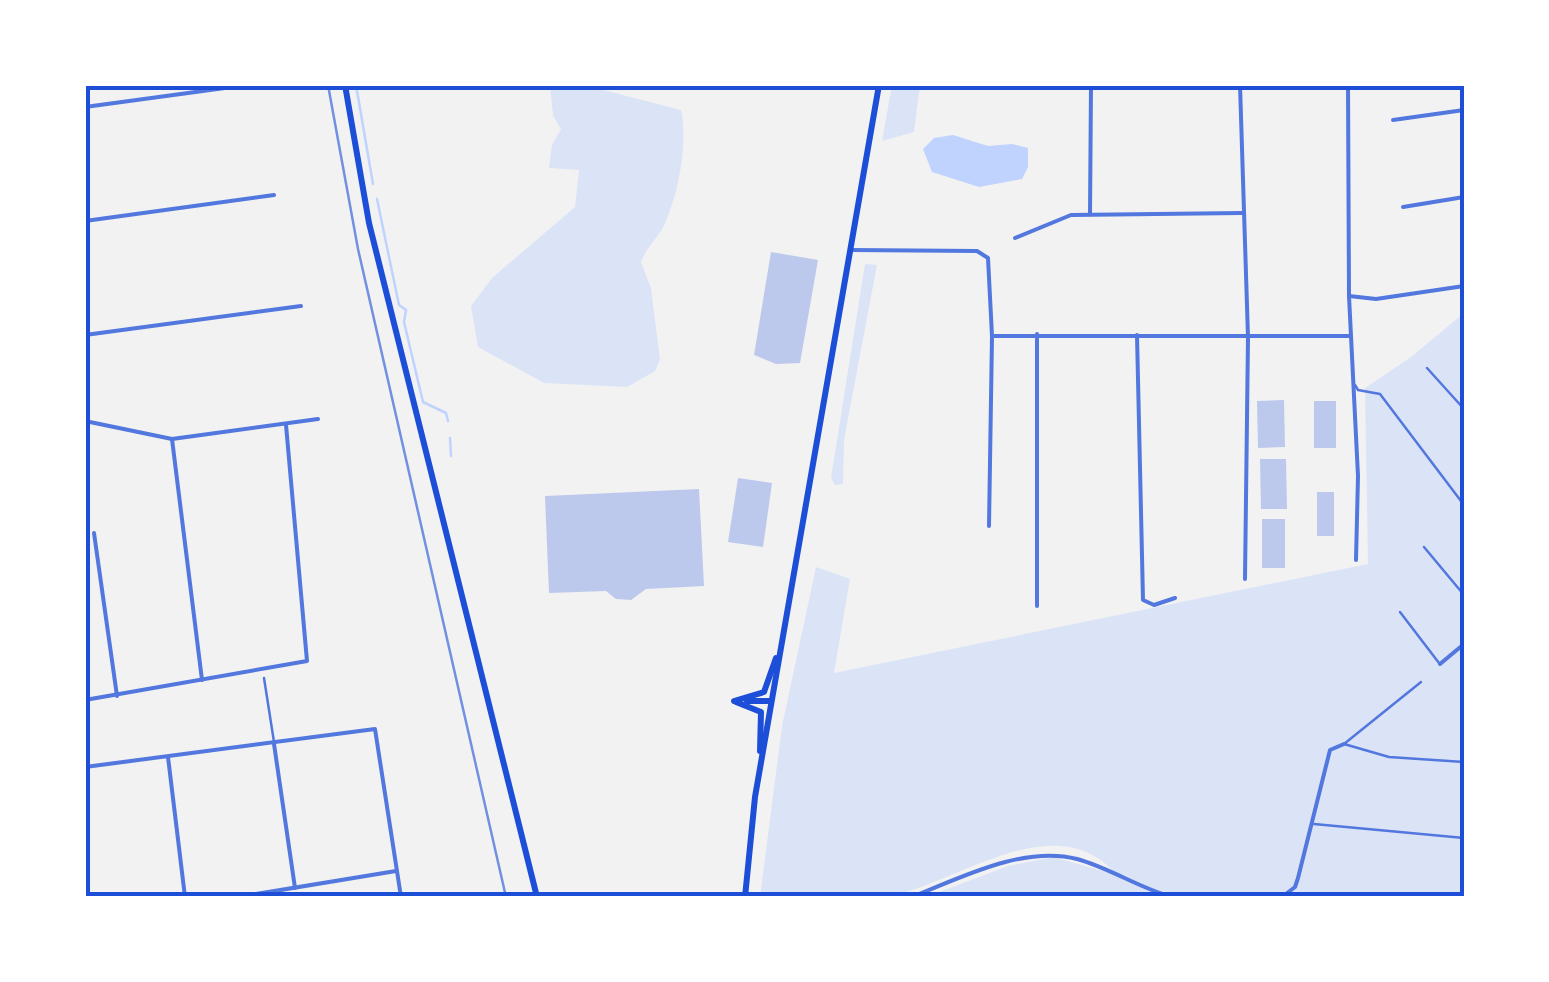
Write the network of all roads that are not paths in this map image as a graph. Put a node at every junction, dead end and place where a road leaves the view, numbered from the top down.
1 (247, 85) edge
2 (345, 85) edge
3 (879, 85) edge
4 (1091, 85) edge
5 (1240, 85) edge
6 (1348, 85) edge
7 (85, 107) edge
8 (1464, 110) edge
9 (1394, 120) dead end
10 (274, 195) dead end
11 (1464, 197) edge
12 (1403, 207) dead end
13 (1242, 213) junction
14 (1090, 214) junction
15 (85, 221) edge
16 (1015, 238) dead end
17 (851, 250) junction
18 (1464, 286) edge
19 (1350, 296) junction
20 (300, 306) dead end
21 (1037, 334) junction
22 (85, 335) edge
23 (1136, 335) junction
24 (992, 336) junction
25 (1351, 336) junction
26 (1248, 337) junction
27 (1427, 368) dead end
28 (1355, 385) junction
29 (1464, 409) edge
30 (318, 419) dead end
31 (85, 421) edge
32 (286, 425) junction
33 (172, 438) junction
34 (1464, 505) edge
35 (989, 526) dead end
36 (94, 533) dead end
37 (1424, 547) dead end
38 (1356, 560) dead end
39 (1245, 579) dead end
40 (1464, 595) edge
41 (1174, 598) dead end
42 (1037, 606) dead end
43 (1400, 612) dead end
44 (782, 643) junction
45 (1464, 644) edge
46 (1440, 664) joint
47 (264, 678) dead end
48 (202, 680) junction
49 (1421, 682) dead end
50 (116, 696) junction
51 (85, 700) edge
52 (732, 701) junction
53 (771, 701) junction
54 (274, 744) junction
55 (1344, 744) junction
56 (168, 758) junction
57 (761, 759) junction
58 (1464, 762) edge
59 (85, 767) edge
60 (1312, 824) junction
61 (1464, 838) edge
62 (396, 871) junction
63 (294, 888) junction
64 (186, 897) edge
65 (238, 897) edge
66 (401, 897) edge
67 (536, 897) edge
68 (745, 897) edge
69 (912, 897) edge
70 (1172, 897) edge
71 (1282, 897) edge

1 - 7 street
2 - 67 main road
3 - 17 main road
4 - 14 street
5 - 13 street
6 - 19 street
8 - 9 street
10 - 15 street
11 - 12 street
13 - 14 street
13 - 26 street
14 - 16 street
17 - 24 street
17 - 44 main road
18 - 19 street
19 - 25 street
20 - 22 street
21 - 23 street
21 - 24 street
21 - 42 street
23 - 26 street
23 - 41 street
24 - 35 street
25 - 26 street
25 - 28 street
26 - 39 street
27 - 29 lane
28 - 34 lane
28 - 38 street
30 - 32 street
31 - 33 street
32 - 33 street
32 - 48 street
33 - 48 street
36 - 50 street
37 - 40 lane
43 - 46 lane
44 - 52 main road
44 - 53 main road
45 - 46 street
47 - 54 lane
48 - 50 street
49 - 55 lane
50 - 51 street
52 - 53 main road
52 - 57 main road
53 - 57 main road
54 - 56 street
54 - 62 street
54 - 63 street
55 - 58 lane
55 - 60 street
56 - 59 street
56 - 64 street
57 - 68 main road
60 - 61 lane
60 - 71 street
62 - 63 street
62 - 66 street
63 - 65 street
69 - 70 street

